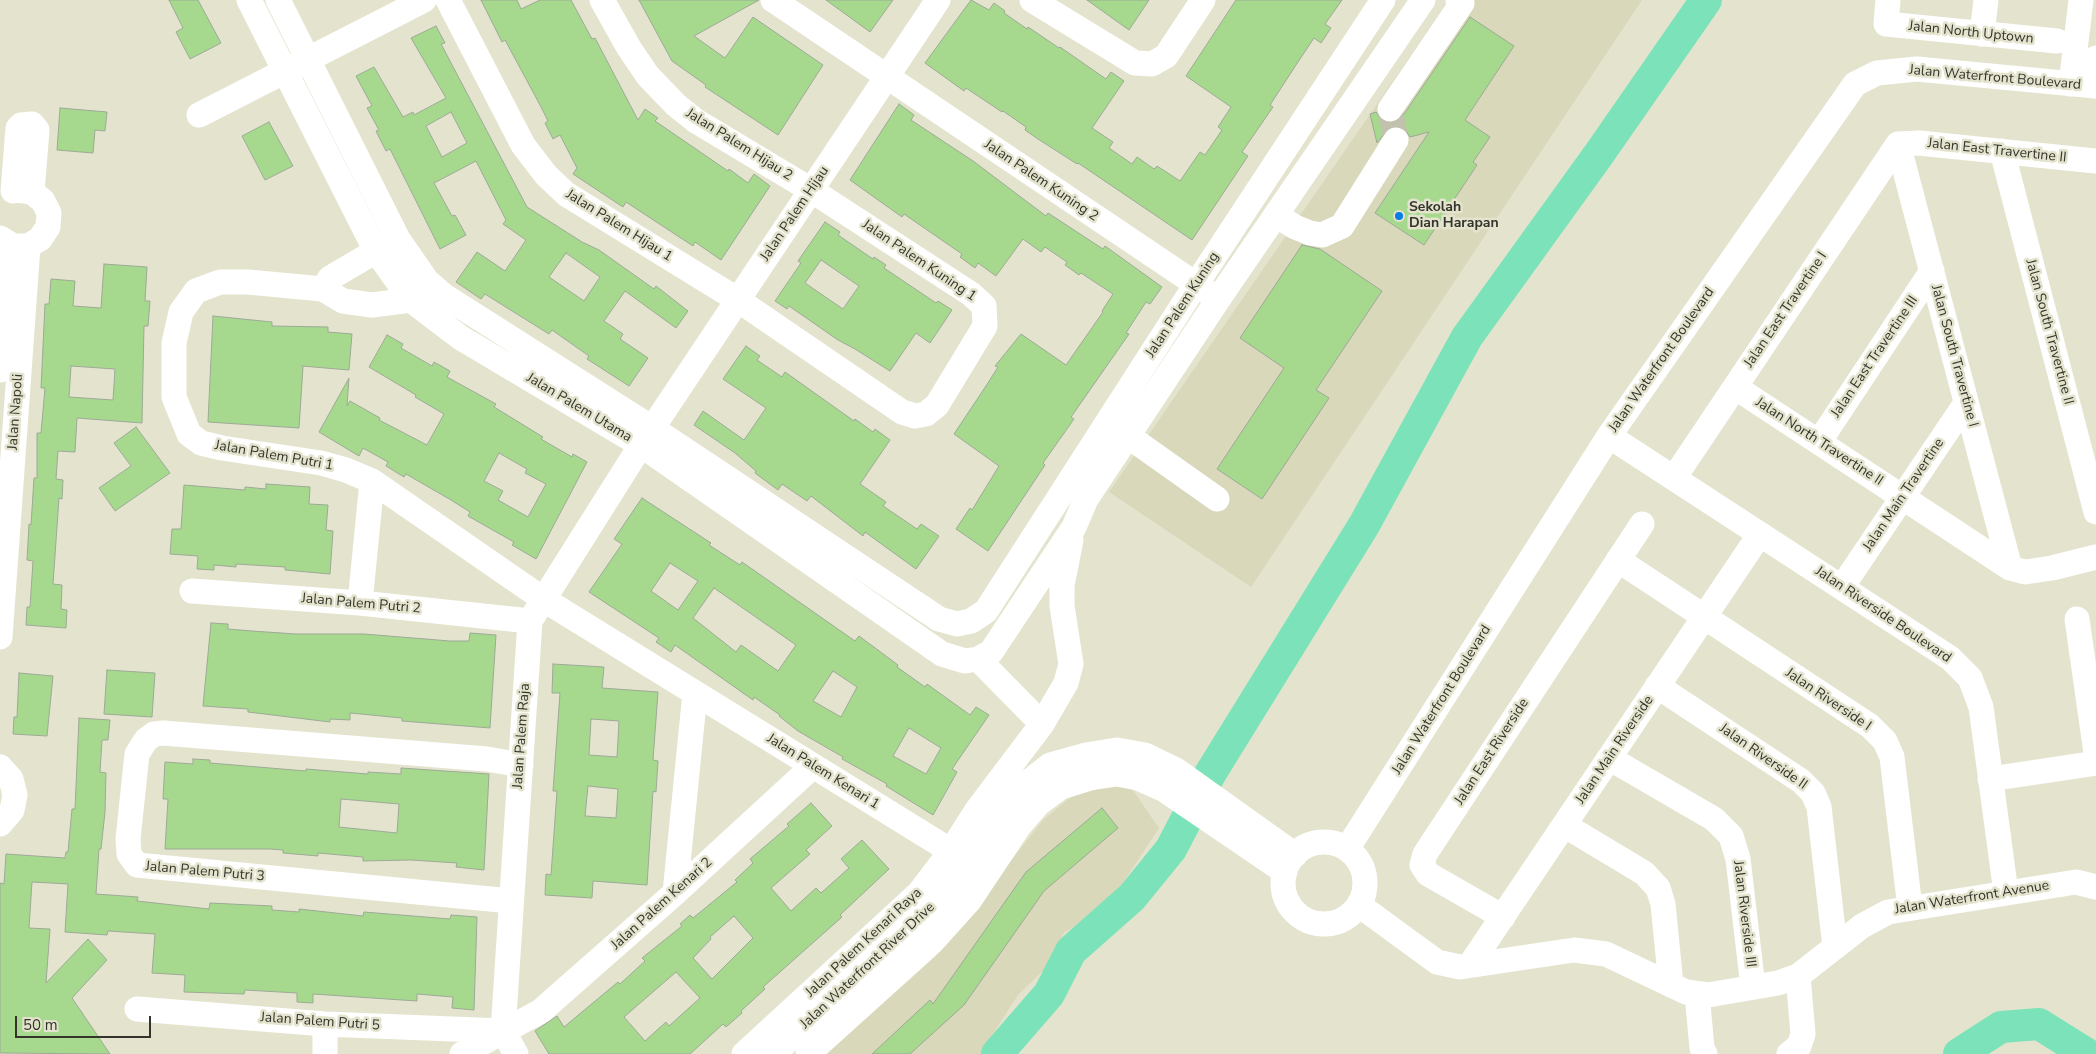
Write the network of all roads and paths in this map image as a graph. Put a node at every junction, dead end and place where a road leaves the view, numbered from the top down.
1 (249, 0) edge
2 (278, 0) edge
3 (424, 0) edge
4 (448, 0) edge
5 (602, 0) edge
6 (773, 0) edge
7 (938, 0) edge
8 (1032, 0) edge
9 (1203, 0) edge
10 (1383, 0) edge
11 (1423, 0) edge
12 (1458, 0) edge
13 (1986, 0) edge
14 (2081, 0) edge
15 (1887, 12) edge
16 (1982, 34) junction
17 (2056, 41) dead end
18 (2096, 58) edge
19 (308, 59) junction
20 (286, 71) junction
21 (886, 77) junction
22 (2087, 85) edge
23 (1390, 109) dead end
24 (199, 115) dead end
25 (1396, 140) tunnel mouth
26 (1898, 144) junction
27 (2002, 152) junction
28 (2095, 165) edge
29 (812, 190) junction
30 (15, 194) edge
31 (1276, 215) junction
32 (12, 242) edge
33 (376, 251) junction
34 (1932, 271) junction
35 (1195, 286) junction
36 (323, 289) junction
37 (1219, 298) junction
38 (411, 300) junction
39 (738, 300) junction
40 (0, 370) edge
41 (1735, 387) junction
42 (1966, 403) junction
43 (1128, 436) junction
44 (1610, 436) junction
45 (647, 437) junction
46 (1818, 442) junction
47 (1674, 478) junction
48 (372, 481) junction
49 (1903, 498) junction
50 (1217, 499) dead end
51 (2096, 512) edge
52 (1642, 524) dead end
53 (1074, 526) junction
54 (1760, 534) junction
55 (2096, 557) edge
56 (1618, 560) junction
57 (2010, 568) junction
58 (1842, 587) junction
59 (192, 591) dead end
60 (543, 599) junction
61 (360, 603) junction
62 (986, 611) joint
63 (1704, 617) junction
64 (2077, 618) dead end
65 (530, 621) junction
66 (0, 637) edge
67 (971, 660) junction
68 (2090, 662) edge
69 (1657, 686) junction
70 (695, 693) junction
71 (1042, 724) junction
72 (2096, 753) edge
73 (1610, 758) junction
74 (2096, 763) edge
75 (521, 765) junction
76 (813, 766) junction
77 (0, 768) edge
78 (1990, 779) junction
79 (1169, 780) junction
80 (0, 824) edge
81 (1564, 825) junction
82 (1347, 849) junction
83 (951, 851) junction
84 (1290, 864) junction
85 (2096, 887) edge
86 (2006, 893) junction
87 (675, 894) junction
88 (511, 902) junction
89 (1359, 905) junction
90 (1910, 908) junction
91 (1503, 917) junction
92 (1835, 947) junction
93 (1470, 966) junction
94 (1798, 976) junction
95 (508, 982) junction
96 (1671, 985) junction
97 (1753, 987) junction
98 (1697, 994) junction
99 (137, 1009) dead end
100 (540, 1011) junction
101 (326, 1024) junction
102 (503, 1032) junction
103 (325, 1054) edge
104 (462, 1054) edge
105 (516, 1054) edge
106 (744, 1054) edge
107 (773, 1054) edge
108 (808, 1054) edge
109 (1705, 1054) edge
110 (1789, 1054) edge

1 - 20 street, Jalan Palem Utama
2 - 19 street, Jalan Palem Utama
3 - 19 street
4 - 39 street, Jalan Palem Hijau 1
5 - 29 street, Jalan Palem Hijau 2
6 - 21 street, Jalan Palem Kuning 2
7 - 21 street, Jalan Palem Hijau
8 - 9 street
10 - 35 street, Jalan Palem Kuning
11 - 31 street, Jalan Palem Kuning
12 - 23 street
13 - 16 street
14 - 22 street
15 - 16 street, Jalan North Uptown
16 - 17 street, Jalan North Uptown
18 - 22 street
19 - 20 street
19 - 45 street, Jalan Palem Utama
20 - 24 street
20 - 33 street, Jalan Palem Utama
21 - 29 street, Jalan Palem Hijau
21 - 35 street, Jalan Palem Kuning 2
22 - 44 street, Jalan Waterfront Boulevard
25 - 31 street
26 - 27 street, Jalan East Travertine II
26 - 34 street, Jalan South Travertine I
26 - 41 street, Jalan East Travertine I
27 - 28 street, Jalan East Travertine II
27 - 51 street, Jalan South Travertine II
29 - 39 street, Jalan Palem Hijau
29 - 39 street, Jalan Palem Kuning 1
30 - 32 street
31 - 37 street, Jalan Palem Kuning
32 - 40 street, Jalan Napoli
32 - 66 street, Jalan Napoli
33 - 36 street
33 - 38 street, Jalan Palem Utama
34 - 42 street, Jalan South Travertine I
34 - 46 street, Jalan East Travertine III
35 - 37 street, Jalan Palem Kuning 2
35 - 62 street, Jalan Palem Kuning
36 - 38 street, Jalan Palem Putri 1
36 - 48 street, Jalan Palem Putri 1
37 - 43 street, Jalan Palem Kuning
38 - 45 street, Jalan Palem Utama
39 - 45 street, Jalan Palem Hijau
41 - 46 street, Jalan North Travertine II
41 - 47 street, Jalan East Travertine I
42 - 49 street, Jalan Main Travertine
42 - 57 street, Jalan South Travertine I
43 - 50 street
43 - 53 street, Jalan Palem Kuning
44 - 47 street, Jalan Riverside Boulevard
44 - 82 street, Jalan Waterfront Boulevard
45 - 60 street, Jalan Palem Raja
45 - 62 street, Jalan Palem Utama
45 - 67 street, Jalan Palem Utama
46 - 49 street, Jalan North Travertine II
47 - 54 street, Jalan Riverside Boulevard
48 - 60 street, Jalan Palem Putri 1
48 - 61 street
49 - 57 street, Jalan North Travertine II
49 - 58 street, Jalan Main Travertine
52 - 56 street, Jalan East Riverside
53 - 67 street, Jalan Palem Kuning
53 - 71 street, Jalan Palem Kuning
54 - 58 street, Jalan Riverside Boulevard
54 - 63 street, Jalan Main Riverside
55 - 57 street
56 - 63 street
56 - 91 street, Jalan East Riverside
58 - 78 street, Jalan Riverside Boulevard
59 - 61 street, Jalan Palem Putri 2
60 - 65 street, Jalan Palem Raja
60 - 70 street, Jalan Palem Kenari 1
61 - 65 street, Jalan Palem Putri 2
63 - 69 street, Jalan Main Riverside
63 - 90 street, Jalan Riverside I
64 - 68 street
65 - 75 street, Jalan Palem Raja
67 - 71 street
68 - 72 street
69 - 73 street, Jalan Main Riverside
69 - 92 street, Jalan Riverside II
70 - 76 street, Jalan Palem Kenari 1
70 - 87 street
71 - 83 street, Jalan Palem Kenari Raya
73 - 81 street, Jalan Main Riverside
73 - 97 street, Jalan Riverside III
74 - 78 street
75 - 88 street, Jalan Palem Raja
75 - 88 street, Jalan Palem Putri 3
76 - 83 street, Jalan Palem Kenari 1
76 - 87 street, Jalan Palem Kenari 2
77 - 80 street
78 - 86 street, Jalan Riverside Boulevard
79 - 84 street, Jalan Waterfront River Drive
79 - 107 street, Jalan Waterfront River Drive
79 - 108 street, Jalan Waterfront River Drive
81 - 91 street, Jalan Main Riverside
81 - 96 street
82 - 84 street
82 - 89 street
83 - 106 street, Jalan Palem Kenari Raya
84 - 89 street
85 - 86 street, Jalan Waterfront Avenue
86 - 90 street, Jalan Waterfront Avenue
87 - 100 street, Jalan Palem Kenari 2
88 - 95 street, Jalan Palem Raja
89 - 93 street, Jalan Waterfront Avenue
90 - 92 street, Jalan Waterfront Avenue
91 - 93 street, Jalan Main Riverside
92 - 94 street, Jalan Waterfront Avenue
93 - 96 street, Jalan Waterfront Avenue
94 - 97 street, Jalan Waterfront Avenue
94 - 110 street
95 - 100 street
95 - 102 street, Jalan Palem Raja
96 - 98 street, Jalan Waterfront Avenue
97 - 98 street, Jalan Waterfront Avenue
98 - 109 street
99 - 101 street, Jalan Palem Putri 5
100 - 102 street, Jalan Palem Kenari 2
101 - 102 street, Jalan Palem Putri 5
101 - 103 street
102 - 104 street, Jalan Palem Kenari 2
102 - 105 street

